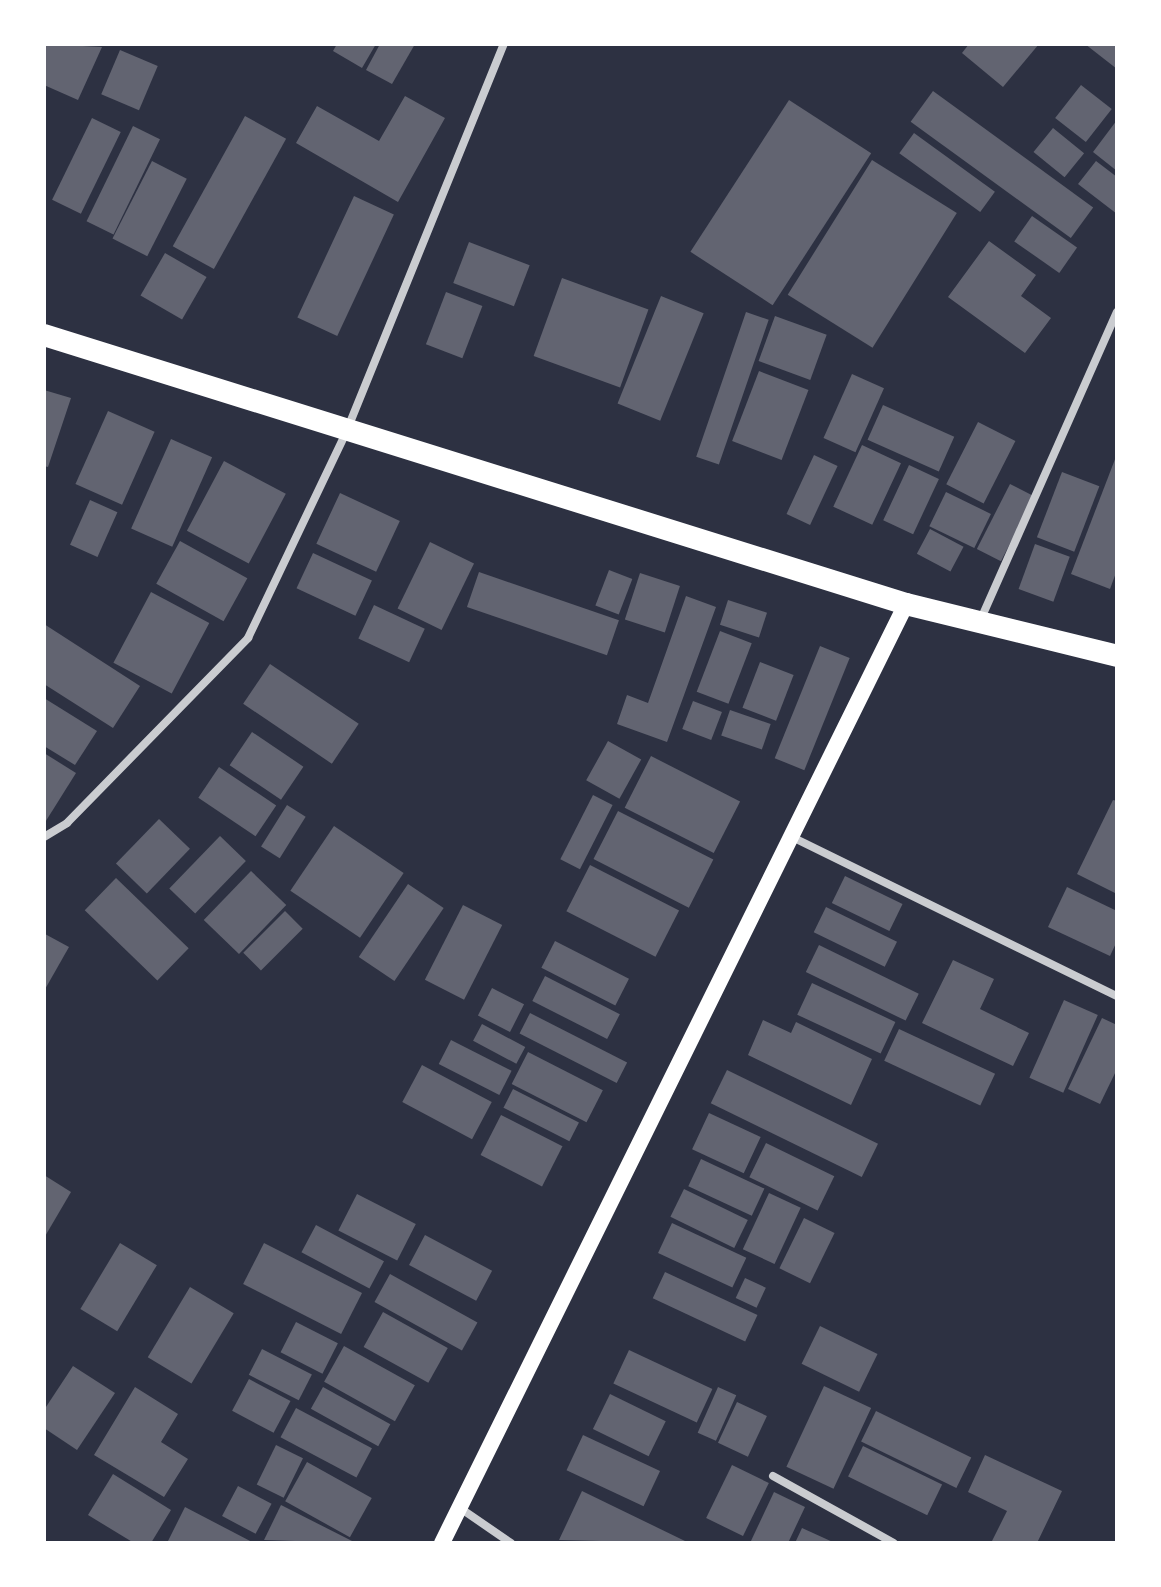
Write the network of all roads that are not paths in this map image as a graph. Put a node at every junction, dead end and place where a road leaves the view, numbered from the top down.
1 (504, 44) edge
2 (1117, 312) edge
3 (44, 335) edge
4 (347, 430) junction
5 (906, 604) junction
6 (979, 622) junction
7 (1117, 656) edge
8 (44, 837) edge
9 (791, 837) junction
10 (1117, 996) edge
11 (773, 1476) dead end
12 (459, 1508) junction
13 (442, 1543) edge
14 (511, 1543) edge
15 (894, 1543) edge

1 - 4 street
2 - 6 street
3 - 4 highway
4 - 5 highway
4 - 8 street
5 - 6 highway
5 - 9 main road
6 - 7 highway
9 - 10 street
9 - 12 main road
11 - 15 street
12 - 13 main road
12 - 14 street

